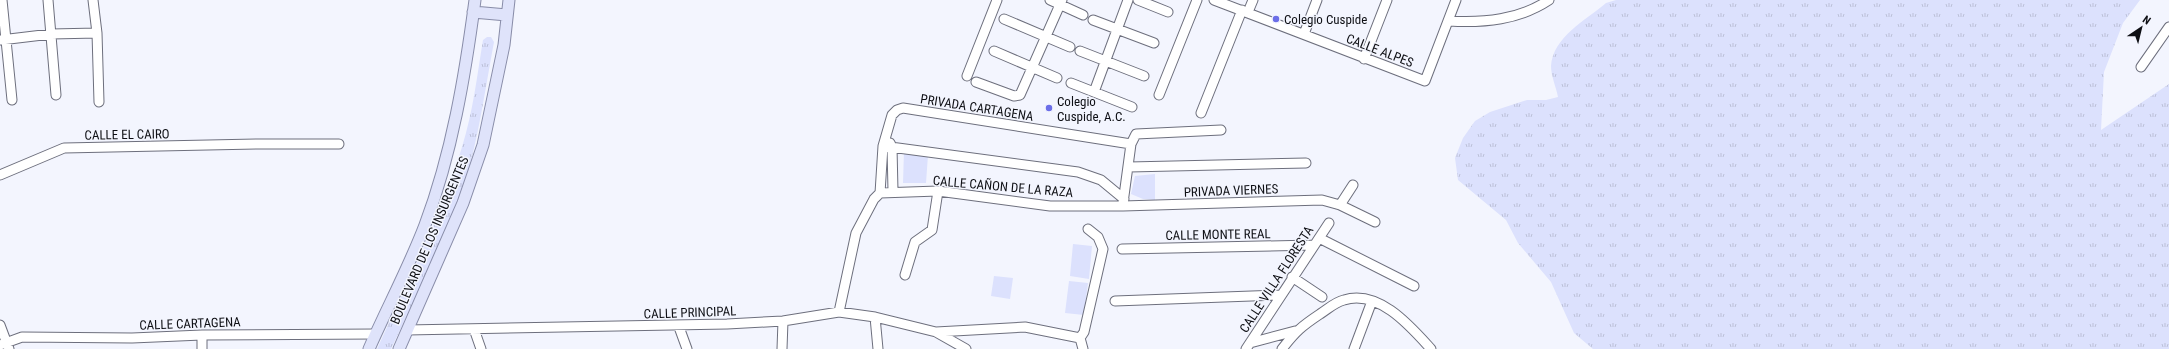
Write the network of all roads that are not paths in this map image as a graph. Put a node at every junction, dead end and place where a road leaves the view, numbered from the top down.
1 (2, 0) edge
2 (48, 0) edge
3 (93, 0) edge
4 (475, 0) edge
5 (509, 0) edge
6 (997, 0) edge
7 (1050, 0) edge
8 (1128, 0) edge
9 (1138, 0) edge
10 (1197, 0) edge
11 (1214, 0) edge
12 (1253, 0) edge
13 (1317, 0) edge
14 (1387, 0) edge
15 (1456, 0) edge
16 (1549, 0) edge
17 (1061, 2) edge
18 (1245, 11) junction
19 (473, 12) junction
20 (1168, 12) dead end
21 (1083, 15) dead end
22 (507, 16) junction
23 (1004, 19) dead end
24 (1093, 20) dead end
25 (1449, 21) junction
26 (2169, 27) edge
27 (1118, 29) junction
28 (97, 33) junction
29 (51, 34) junction
30 (1304, 34) junction
31 (1047, 36) junction
32 (3, 39) edge
33 (1154, 43) dead end
34 (1070, 47) dead end
35 (994, 51) dead end
36 (1080, 51) dead end
37 (1364, 59) junction
38 (1106, 60) junction
39 (1033, 67) junction
40 (2141, 67) dead end
41 (967, 76) dead end
42 (1144, 76) dead end
43 (1057, 78) dead end
44 (976, 82) dead end
45 (1071, 83) dead end
46 (1094, 92) junction
47 (56, 95) dead end
48 (1159, 95) dead end
49 (12, 100) dead end
50 (99, 102) dead end
51 (1132, 107) dead end
52 (1201, 113) dead end
53 (1221, 130) dead end
54 (339, 144) dead end
55 (1131, 144) junction
56 (887, 147) junction
57 (1306, 163) dead end
58 (1129, 167) junction
59 (0, 175) edge
60 (1353, 185) dead end
61 (893, 191) junction
62 (938, 191) junction
63 (880, 192) junction
64 (1123, 203) junction
65 (1340, 205) junction
66 (1375, 222) dead end
67 (1329, 223) dead end
68 (1088, 229) dead end
69 (1316, 241) junction
70 (1122, 249) dead end
71 (905, 274) dead end
72 (1292, 277) junction
73 (1414, 286) dead end
74 (1280, 295) junction
75 (1322, 297) dead end
76 (1115, 301) dead end
77 (1372, 301) junction
78 (839, 312) junction
79 (875, 317) junction
80 (783, 321) junction
81 (0, 325) edge
82 (679, 326) junction
83 (474, 329) junction
84 (407, 330) junction
85 (1295, 331) junction
86 (936, 332) junction
87 (376, 334) junction
88 (202, 335) junction
89 (1080, 338) junction
90 (5, 346) edge
91 (1248, 346) edge
92 (202, 349) edge
93 (369, 349) edge
94 (399, 349) edge
95 (481, 349) edge
96 (687, 349) edge
97 (782, 349) edge
98 (878, 349) edge
99 (966, 349) edge
100 (1083, 349) edge
101 (1282, 349) edge
102 (1354, 349) edge
103 (1431, 349) edge

1 - 32 street
2 - 29 street
3 - 28 street
4 - 19 main road, BOULEVARD DE LOS INSURGENTES
5 - 22 main road, BOULEVARD DE LOS INSURGENTES
6 - 41 street
7 - 17 street
8 - 27 street
9 - 20 street
10 - 48 street
11 - 18 street, CALLE ALPES
12 - 18 street
13 - 30 street
14 - 37 street
15 - 25 street
16 - 25 street
17 - 21 street
17 - 31 street
18 - 30 street, CALLE ALPES
18 - 52 street
19 - 22 main road
19 - 87 main road, BOULEVARD DE LOS INSURGENTES
22 - 84 main road, BOULEVARD DE LOS INSURGENTES
23 - 31 street
24 - 27 street
25 - 37 street, CALLE ALPES
26 - 40 street
27 - 33 street
27 - 38 street
28 - 29 street
28 - 50 street
29 - 32 street
29 - 47 street
30 - 37 street, CALLE ALPES
31 - 34 street
31 - 39 street
32 - 49 street
35 - 39 street
36 - 38 street
38 - 42 street
38 - 46 street
39 - 43 street
39 - 44 street
45 - 46 street
46 - 51 street
53 - 55 street
54 - 59 street, CALLE EL CAIRO
55 - 56 street, PRIVADA CARTAGENA
55 - 58 street
56 - 61 street, PRIVADA CARTAGENA
56 - 63 street
56 - 64 street
57 - 58 street
58 - 64 street
60 - 65 street
61 - 62 street, CALLE CAÑON DE LA RAZA
61 - 63 street, CALLE CAÑON DE LA RAZA
62 - 64 street, CALLE CAÑON DE LA RAZA
62 - 71 street
63 - 78 street
64 - 65 street, PRIVADA VIERNES
65 - 66 street, PRIVADA VIERNES
67 - 69 street, CALLE VILLA FLORESTA
68 - 89 street
69 - 70 street, CALLE MONTE REAL
69 - 72 street, CALLE VILLA FLORESTA
69 - 73 street
72 - 74 street, CALLE VILLA FLORESTA
72 - 75 street
74 - 76 street
74 - 91 street, CALLE VILLA FLORESTA
77 - 85 street
77 - 102 street
77 - 103 street
78 - 79 street, CALLE PRINCIPAL
78 - 80 street, CALLE PRINCIPAL
79 - 86 street, CALLE PRINCIPAL
79 - 98 street
80 - 82 street, CALLE PRINCIPAL
80 - 97 street
81 - 90 street
82 - 83 street, CALLE PRINCIPAL
82 - 96 street
83 - 84 street, CALLE PRINCIPAL
83 - 95 street
84 - 94 main road, BOULEVARD DE LOS INSURGENTES
85 - 91 street
85 - 101 street
86 - 89 street
86 - 99 street, CALLE PRINCIPAL
87 - 88 street, CALLE CARTAGENA
87 - 93 main road, BOULEVARD DE LOS INSURGENTES
88 - 90 street, CALLE CARTAGENA
88 - 92 street
89 - 100 street

